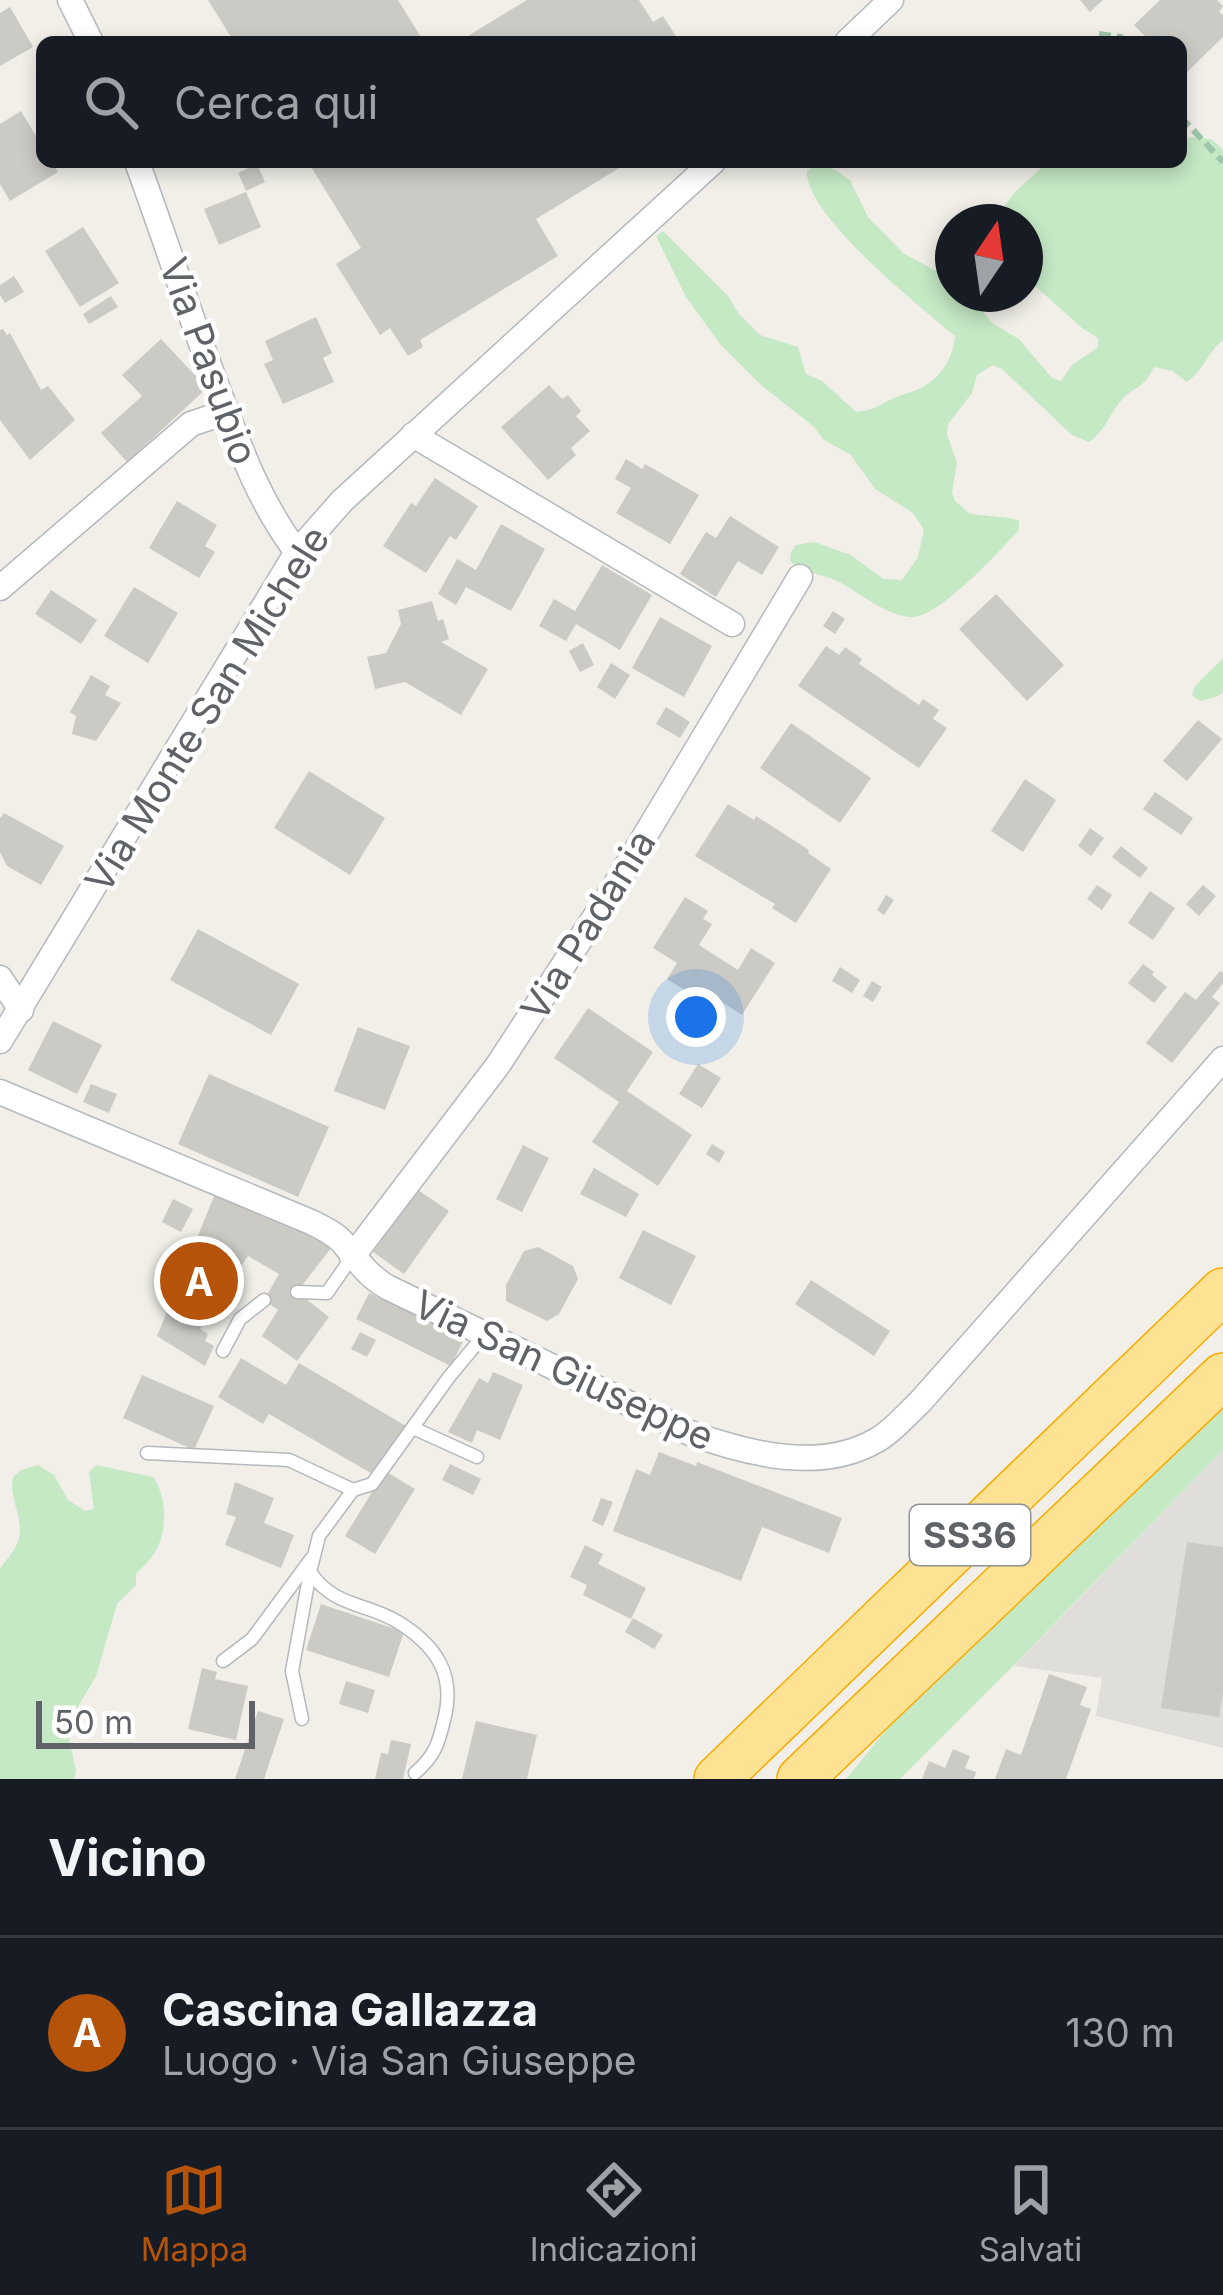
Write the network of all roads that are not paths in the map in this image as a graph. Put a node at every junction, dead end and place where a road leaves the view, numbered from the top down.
1 (70, 0) edge
2 (891, 0) edge
3 (88, 36) edge
4 (853, 36) edge
5 (139, 168) edge
6 (706, 168) edge
7 (226, 412) junction
8 (413, 435) junction
9 (297, 552) junction
10 (800, 577) dead end
11 (0, 588) edge
12 (732, 624) dead end
13 (0, 978) edge
14 (21, 1010) junction
15 (0, 1041) edge
16 (1223, 1059) edge
17 (0, 1092) edge
18 (352, 1257) junction
19 (1223, 1291) edge
20 (297, 1292) dead end
21 (264, 1300) dead end
22 (484, 1334) junction
23 (224, 1351) dead end
24 (1223, 1376) edge
25 (413, 1428) junction
26 (147, 1453) dead end
27 (477, 1457) dead end
28 (353, 1490) junction
29 (310, 1565) junction
30 (223, 1661) dead end
31 (302, 1719) dead end
32 (415, 1773) dead end
33 (804, 1776) edge
34 (717, 1779) edge

1 - 3 street
2 - 4 street
5 - 7 street, Via Pasubio
6 - 8 street, Via Monte San Michele
7 - 9 street, Via Pasubio
7 - 11 street
8 - 9 street, Via Monte San Michele
8 - 12 street
9 - 14 street, Via Monte San Michele
10 - 18 street, Via Padania
13 - 14 street
14 - 15 street, Via Monte San Michele
16 - 22 street, Via San Giuseppe
17 - 18 street, Via San Giuseppe
18 - 20 lane
18 - 22 street, Via San Giuseppe
19 - 34 highway, SS36
21 - 23 lane
22 - 25 lane
24 - 33 highway, SS36
25 - 27 lane
25 - 28 lane
26 - 28 lane
28 - 29 lane
29 - 30 lane
29 - 31 lane
29 - 32 lane

